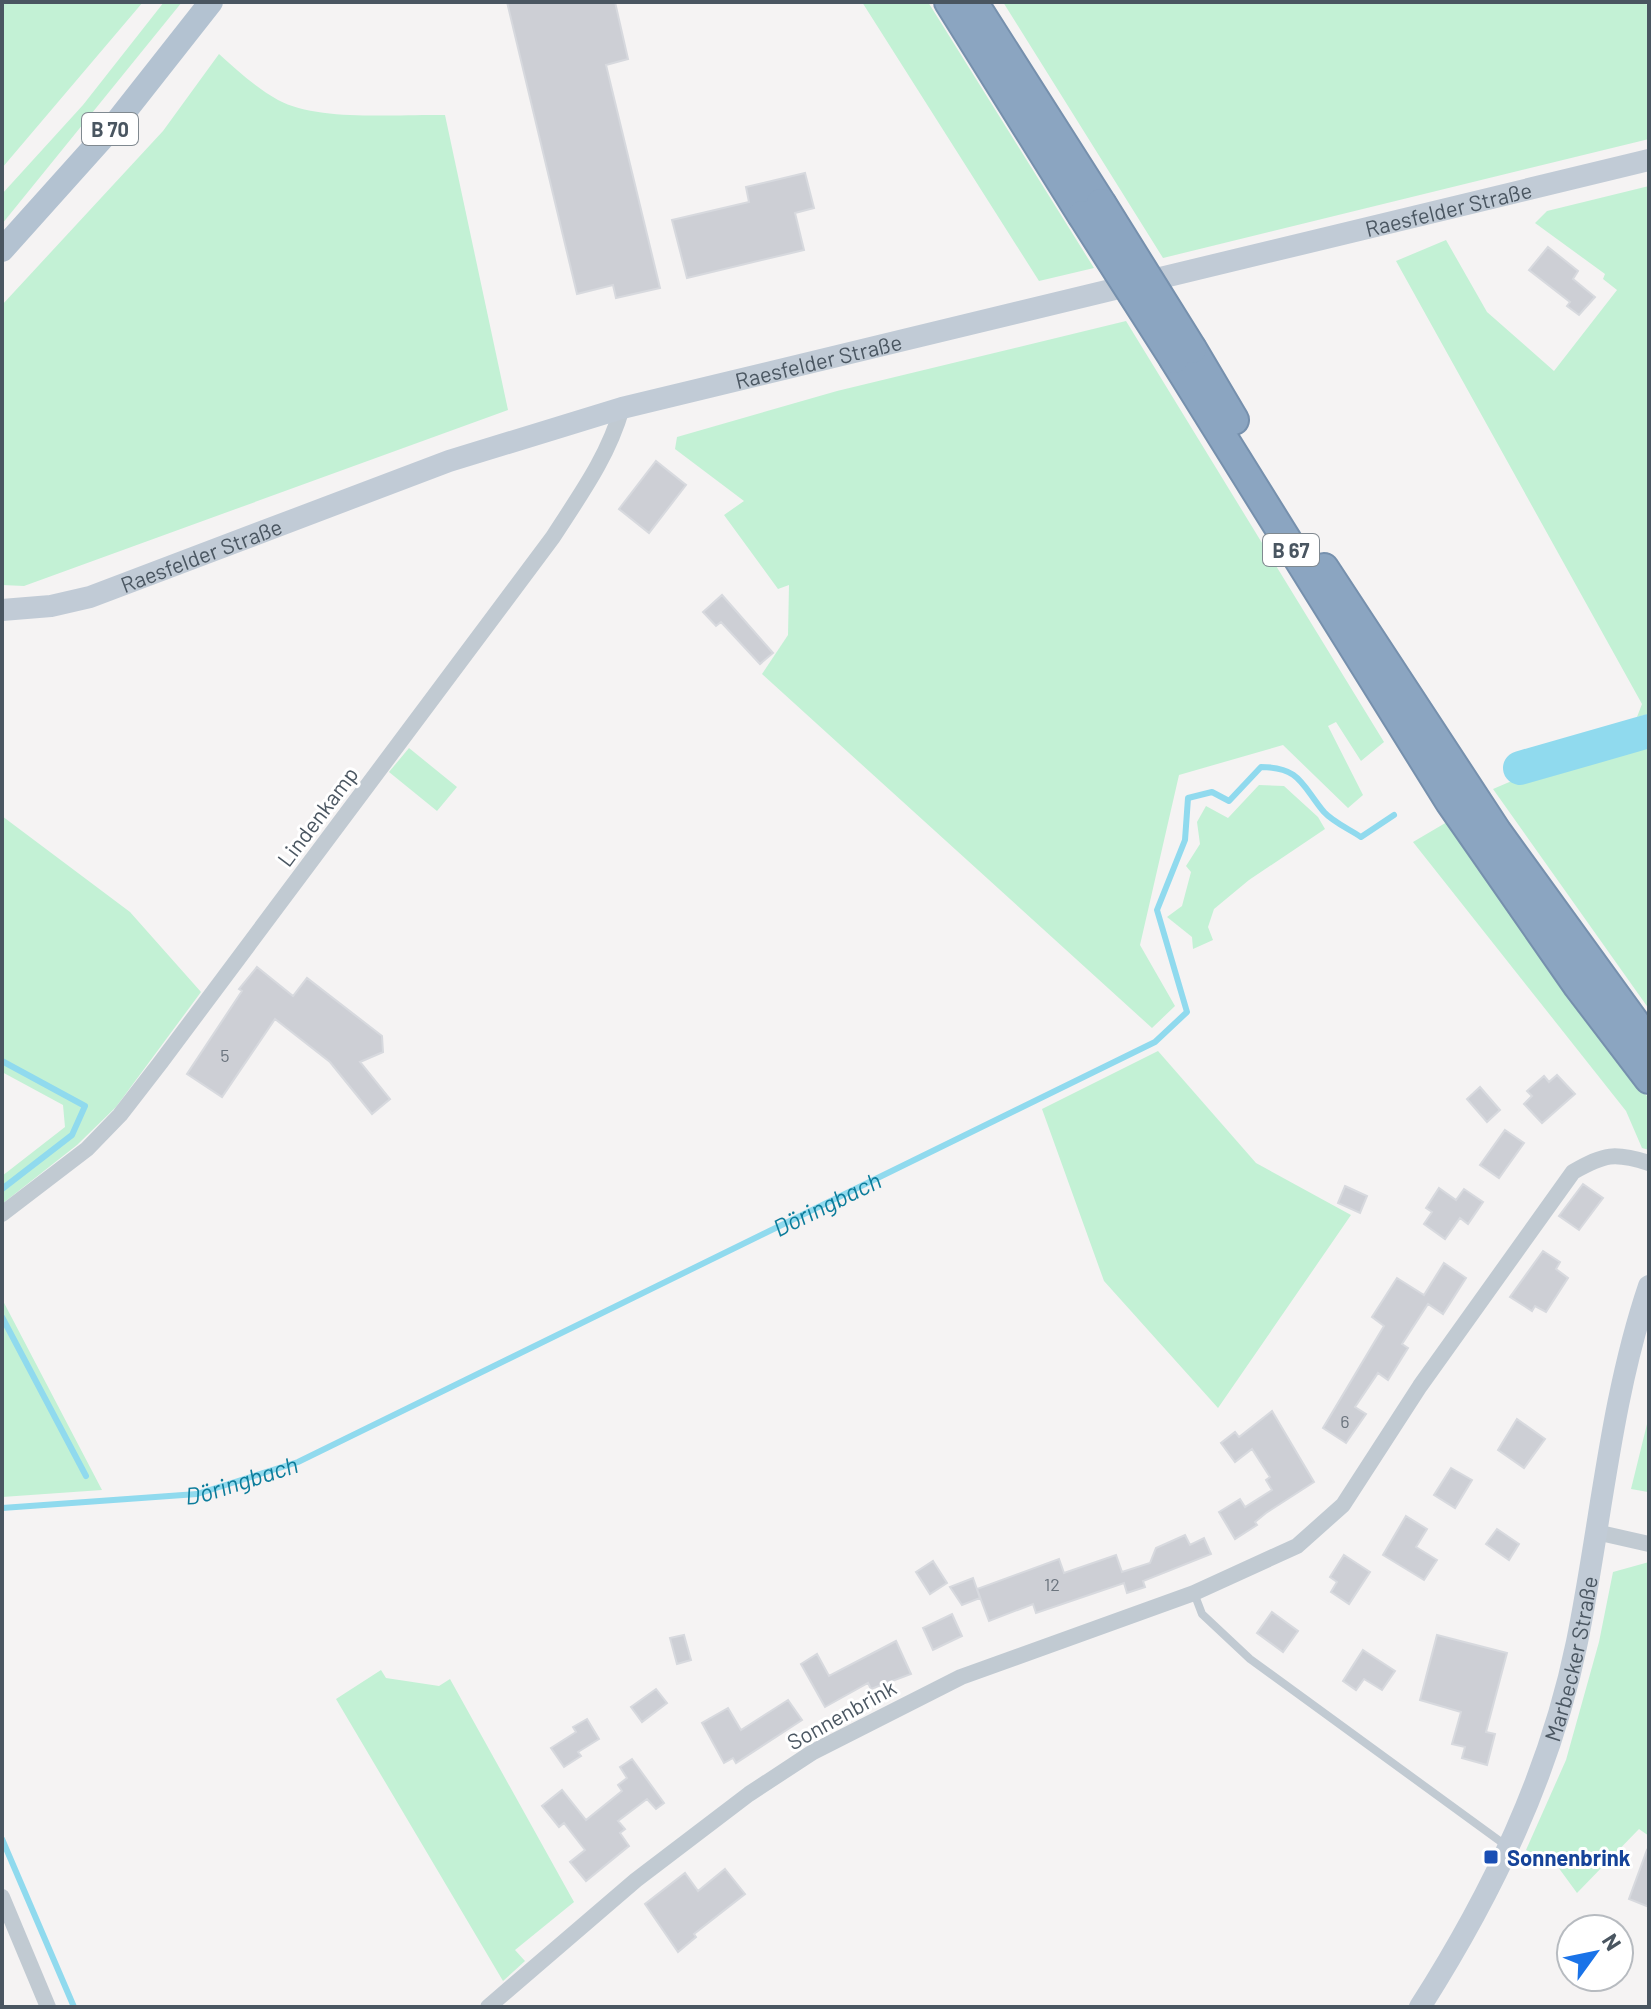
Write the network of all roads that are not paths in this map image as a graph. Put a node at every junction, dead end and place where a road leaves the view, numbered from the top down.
1 (211, 2) edge
2 (949, 2) edge
3 (973, 2) edge
4 (981, 2) edge
5 (1008, 52) junction
6 (1649, 160) edge
7 (1092, 209) junction
8 (2, 250) edge
9 (1183, 354) junction
10 (622, 408) junction
11 (2, 610) edge
12 (1649, 1042) edge
13 (1649, 1079) edge
14 (1649, 1163) edge
15 (2, 1214) edge
16 (1649, 1286) edge
17 (1596, 1532) junction
18 (1649, 1544) edge
19 (1194, 1593) junction
20 (1509, 1847) junction
21 (2, 1897) edge
22 (48, 2007) edge
23 (488, 2007) edge
24 (1420, 2007) edge

1 - 8 main road, B 70
2 - 7 highway, B 67
3 - 5 highway, B 67
4 - 5 highway
5 - 7 highway, B 67
6 - 10 main road, Raesfelder Straße
7 - 9 highway, B 67, bridge
9 - 12 highway, B 67
9 - 13 highway, B 67
10 - 11 main road, Raesfelder Straße
10 - 15 street, Lindenkamp
14 - 19 street, Sonnenbrink
16 - 17 main road, Marbecker Straße
17 - 18 street
17 - 20 main road, Marbecker Straße
19 - 20 lane
19 - 23 street, Sonnenbrink
20 - 24 main road, Marbecker Straße
21 - 22 street

